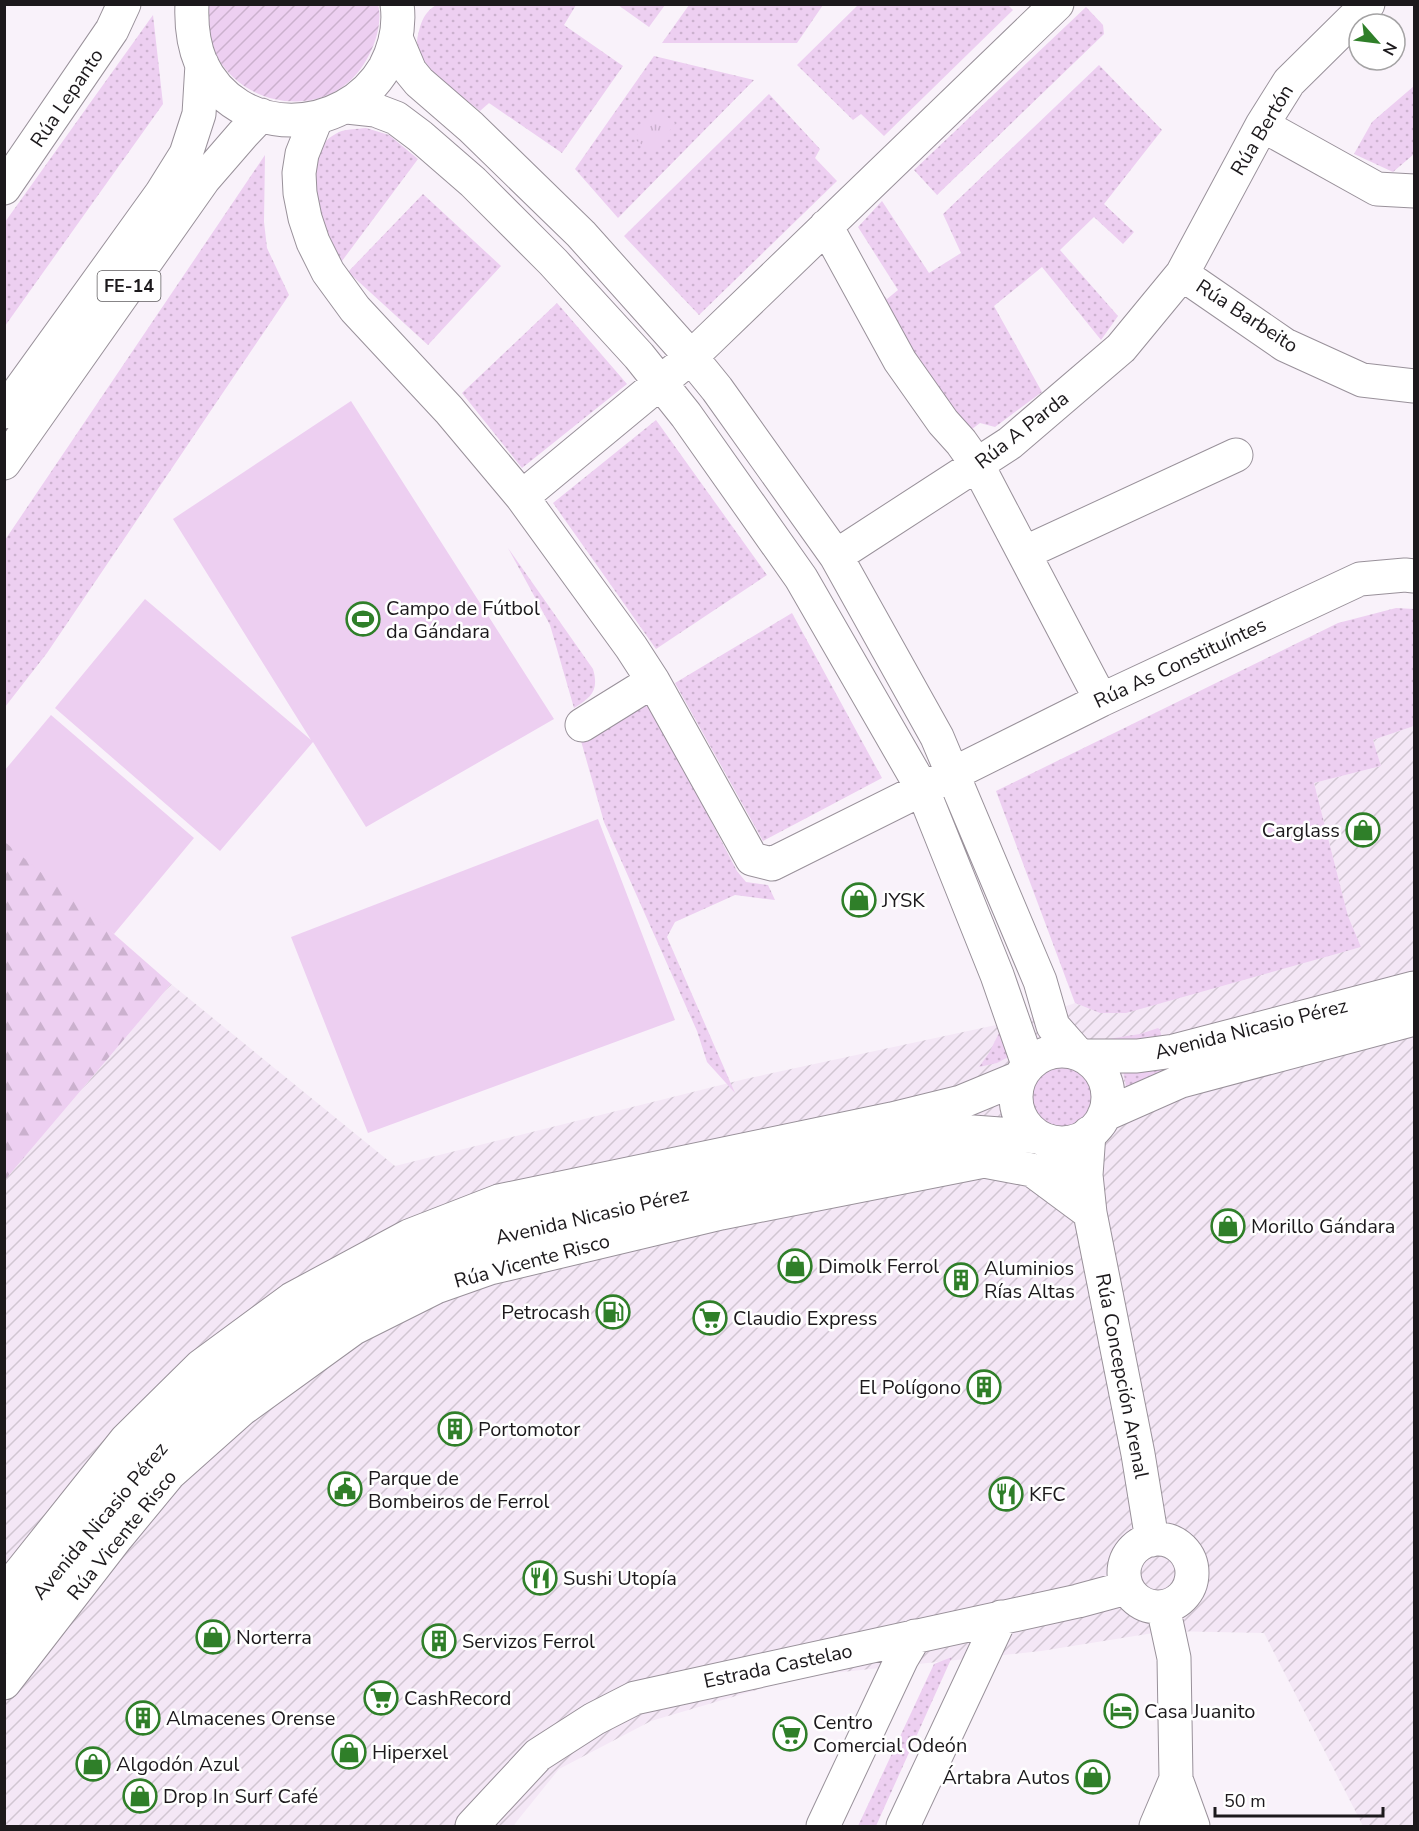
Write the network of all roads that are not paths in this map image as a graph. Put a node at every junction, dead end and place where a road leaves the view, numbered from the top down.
1 (124, 4) edge
2 (192, 4) edge
3 (1057, 4) edge
4 (1368, 4) edge
5 (400, 15) edge
6 (202, 64) junction
7 (347, 106) junction
8 (261, 116) junction
9 (316, 119) junction
10 (1262, 125) junction
11 (4, 188) edge
12 (1414, 190) edge
13 (826, 226) junction
14 (1182, 274) junction
15 (691, 357) junction
16 (660, 383) junction
17 (1414, 386) edge
18 (4, 412) edge
19 (1236, 454) dead end
20 (4, 463) edge
21 (978, 466) junction
22 (522, 497) junction
23 (1024, 553) junction
24 (836, 556) junction
25 (1414, 576) edge
26 (653, 681) junction
27 (1101, 700) junction
28 (582, 725) dead end
29 (952, 773) junction
30 (922, 788) junction
31 (1414, 988) edge
32 (1414, 1019) edge
33 (1080, 1054) junction
34 (1024, 1071) junction
35 (1097, 1124) junction
36 (1044, 1139) junction
37 (1090, 1213) junction
38 (1152, 1540) junction
39 (1126, 1588) junction
40 (4, 1593) edge
41 (1163, 1607) junction
42 (1001, 1617) junction
43 (915, 1636) junction
44 (4, 1637) edge
45 (4, 1683) edge
46 (1176, 1779) junction
47 (472, 1827) edge
48 (823, 1827) edge
49 (903, 1827) edge
50 (1156, 1827) edge
51 (1193, 1827) edge

1 - 11 main road, Rúa Lepanto
2 - 6 main road
3 - 13 main road
4 - 10 main road, Rúa Bertón
5 - 7 main road
5 - 15 main road
6 - 8 main road
6 - 18 main road, FE-14
7 - 9 main road
7 - 16 main road
8 - 9 main road
8 - 20 main road, FE-14
9 - 22 main road, Rúa As Constituíntes
10 - 12 main road
10 - 14 main road, Rúa Bertón
13 - 15 main road
13 - 21 main road
14 - 17 main road, Rúa Barbeito
14 - 21 main road, Rúa A Parda
15 - 16 main road
15 - 24 main road
16 - 22 main road
16 - 30 main road
19 - 23 main road
21 - 23 main road
21 - 24 main road, Rúa A Parda
22 - 26 main road, Rúa As Constituíntes
23 - 27 main road
24 - 29 main road
25 - 27 main road, Rúa As Constituíntes
26 - 28 main road
26 - 30 main road, Rúa As Constituíntes
27 - 29 main road, Rúa As Constituíntes
29 - 30 main road, Rúa As Constituíntes
29 - 33 main road
30 - 34 main road
31 - 33 main road, Avenida Nicasio Pérez
32 - 35 main road, Avenida Nicasio Pérez
33 - 34 main road
33 - 35 main road
34 - 36 main road
34 - 40 main road, Avenida Nicasio Pérez
35 - 36 main road
35 - 37 main road
36 - 37 main road
36 - 44 main road, Avenida Nicasio Pérez
37 - 38 main road, Rúa Concepción Arenal
37 - 45 main road, Rúa Vicente Risco
38 - 39 main road
38 - 41 main road
39 - 41 main road
39 - 42 main road, Estrada Castelao
41 - 46 main road
42 - 43 main road, Estrada Castelao
42 - 49 main road
43 - 47 main road, Estrada Castelao
43 - 48 main road
46 - 50 main road
46 - 51 main road

